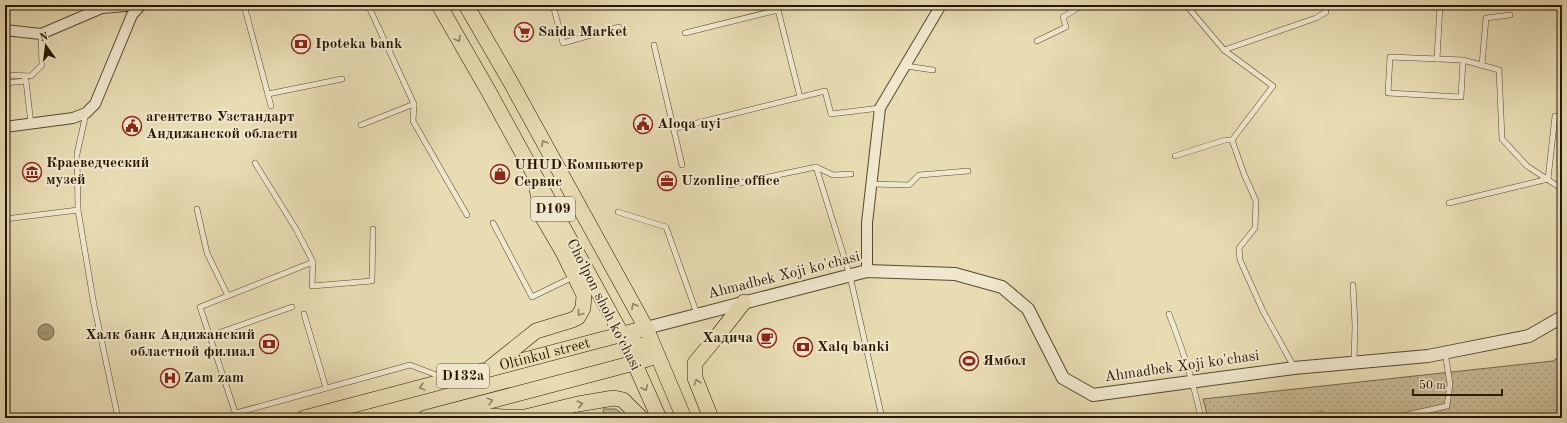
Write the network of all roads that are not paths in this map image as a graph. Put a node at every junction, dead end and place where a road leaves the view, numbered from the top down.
1 (137, 5) edge
2 (141, 5) edge
3 (244, 5) edge
4 (368, 5) edge
5 (439, 5) edge
6 (466, 5) edge
7 (553, 5) edge
8 (941, 5) edge
9 (1083, 5) edge
10 (1186, 5) edge
11 (1325, 5) edge
12 (1440, 5) edge
13 (1510, 15) dead end
14 (619, 27) dead end
15 (5, 30) edge
16 (685, 33) dead end
17 (41, 34) junction
18 (1037, 41) dead end
19 (654, 45) dead end
20 (1224, 50) junction
21 (1437, 59) junction
22 (1463, 60) junction
23 (1482, 65) junction
24 (906, 66) junction
25 (933, 70) dead end
26 (5, 75) edge
27 (25, 78) junction
28 (342, 79) dead end
29 (5, 83) edge
30 (268, 94) junction
31 (800, 97) junction
32 (414, 104) junction
33 (271, 106) dead end
34 (880, 108) junction
35 (86, 113) junction
36 (1556, 116) dead end
37 (30, 124) junction
38 (361, 125) dead end
39 (5, 127) edge
40 (673, 129) junction
41 (1232, 140) junction
42 (1176, 156) dead end
43 (255, 164) dead end
44 (682, 165) dead end
45 (816, 167) junction
46 (968, 171) dead end
47 (852, 174) dead end
48 (534, 175) junction
49 (1548, 179) junction
50 (872, 184) junction
51 (730, 185) dead end
52 (1562, 189) edge
53 (1449, 203) dead end
54 (197, 209) dead end
55 (78, 210) junction
56 (618, 212) dead end
57 (467, 216) dead end
58 (5, 219) edge
59 (493, 223) dead end
60 (373, 229) dead end
61 (313, 262) junction
62 (867, 271) junction
63 (850, 276) junction
64 (578, 281) junction
65 (1353, 285) dead end
66 (228, 296) junction
67 (744, 302) junction
68 (292, 307) dead end
69 (304, 314) dead end
70 (697, 314) junction
71 (1168, 314) dead end
72 (1562, 317) edge
73 (646, 328) junction
74 (622, 335) junction
75 (210, 336) junction
76 (640, 345) junction
77 (1445, 352) junction
78 (657, 356) junction
79 (1354, 362) junction
80 (634, 363) junction
81 (1294, 368) junction
82 (488, 370) junction
83 (449, 380) junction
84 (1193, 381) junction
85 (326, 388) junction
86 (445, 413) junction
87 (236, 416) edge
88 (118, 418) edge
89 (304, 418) edge
90 (425, 418) edge
91 (641, 418) edge
92 (659, 418) edge
93 (684, 418) edge
94 (711, 418) edge
95 (882, 418) edge
96 (1201, 418) edge
97 (1312, 418) edge
98 (1322, 418) edge
99 (1393, 418) edge

1 - 17 street
2 - 35 street
3 - 30 lane
4 - 32 lane
5 -> 48 main road, Choʻlpon shoh koʻchasi / D109
73 -> 6 main road, Choʻlpon shoh koʻchasi / D109
7 - 14 lane
8 - 24 street
9 - 18 lane
10 - 20 lane
11 - 20 lane
12 - 21 lane
13 - 23 lane
15 - 17 street
16 - 31 lane
17 - 27 lane
19 - 40 lane
20 - 41 lane
21 - 22 lane
21 - 22 lane
22 - 23 lane
23 - 49 lane
24 - 25 lane
24 - 34 street
26 - 27 lane
27 - 29 lane
27 - 37 lane
28 - 30 lane
30 - 33 lane
31 - 34 lane
31 - 40 lane
32 - 38 lane
32 - 57 lane
34 - 50 street
35 - 37 street
35 - 55 lane
36 - 49 lane
37 - 39 street
40 - 44 lane
41 - 42 lane
41 - 81 lane
43 - 61 lane
45 - 47 lane
45 - 51 lane
45 - 63 lane
46 - 50 lane
48 - 64 main road
48 - 74 main road, Choʻlpon shoh koʻchasi / D109
49 - 52 lane
49 - 53 lane
50 - 62 street
54 - 66 lane
55 - 58 lane
55 - 88 lane
56 - 70 lane
59 - 64 lane
60 - 61 lane
61 - 66 lane
62 - 63 street, Ahmadbek Xoji ko'chasi
62 - 84 street, Ahmadbek Xoji ko'chasi
63 - 67 street, Ahmadbek Xoji ko'chasi
63 - 95 lane
64 -> 82 main road
65 - 79 lane
66 - 75 lane
67 - 70 street, Ahmadbek Xoji ko'chasi
94 -> 67 main road
68 - 75 lane
69 - 85 lane
70 - 73 street, Ahmadbek Xoji ko'chasi
71 - 84 lane
72 - 77 street, Ahmadbek Xoji ko'chasi
73 - 74 main road, Oltinkul street
73 - 76 main road
73 - 78 main road, Choʻlpon shoh koʻchasi / D109
74 - 76 main road
74 - 80 main road, Choʻlpon shoh koʻchasi / D109
74 - 82 main road, Oltinkul street / D132a
75 - 87 lane
76 - 78 main road
76 - 80 main road
77 - 79 street, Ahmadbek Xoji ko'chasi
77 - 99 lane
78 - 80 main road, Oltinkul street
78 - 93 main road, Choʻlpon shoh koʻchasi / D109
79 - 81 street, Ahmadbek Xoji ko'chasi
86 -> 80 main road, Oltinkul street / D132a
80 -> 92 main road, Choʻlpon shoh koʻchasi / D109
81 - 84 street, Ahmadbek Xoji ko'chasi
82 - 83 main road, Oltinkul street / D132a
83 - 85 lane
83 -> 89 main road, Oltinkul street / D132a
84 - 96 lane
85 - 87 lane
86 - 90 main road, Oltinkul street / D132a
86 -> 91 main road
97 - 98 lane

